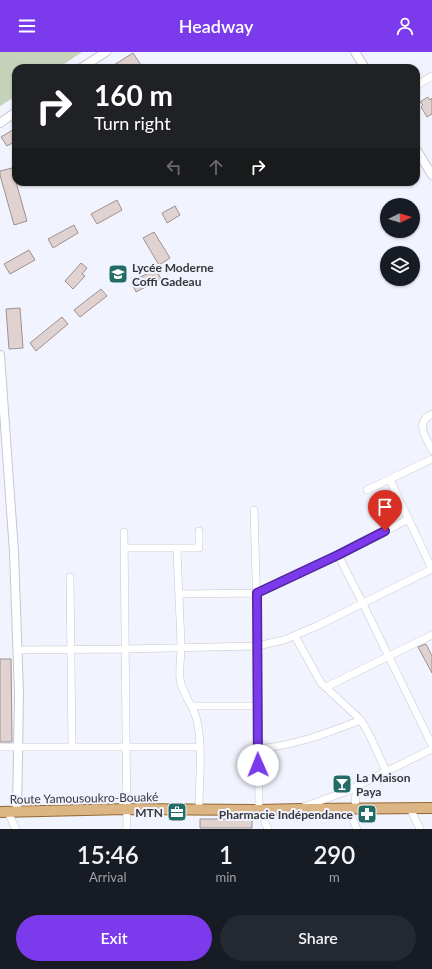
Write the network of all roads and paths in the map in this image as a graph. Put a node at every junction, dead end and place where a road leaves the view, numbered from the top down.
1 (106, 52) edge
2 (355, 52) edge
3 (87, 64) edge
4 (362, 64) edge
5 (432, 76) edge
6 (420, 84) edge
7 (12, 115) edge
8 (0, 123) edge
9 (420, 156) edge
10 (432, 175) edge
11 (0, 355) edge
12 (432, 414) edge
13 (432, 450) edge
14 (432, 459) edge
15 (390, 480) junction
16 (367, 490) dead end
17 (254, 510) dead end
18 (409, 519) junction
19 (199, 530) dead end
20 (124, 532) dead end
21 (124, 548) junction
22 (177, 548) junction
23 (338, 555) junction
24 (432, 569) edge
25 (70, 577) dead end
26 (257, 593) junction
27 (179, 594) junction
28 (363, 604) junction
29 (432, 635) edge
30 (295, 636) junction
31 (257, 646) junction
32 (181, 648) junction
33 (71, 649) junction
34 (125, 649) junction
35 (17, 650) junction
36 (388, 657) junction
37 (326, 687) junction
38 (192, 706) junction
39 (258, 706) junction
40 (361, 720) junction
41 (432, 745) edge
42 (0, 747) edge
43 (17, 747) junction
44 (72, 747) junction
45 (126, 747) junction
46 (199, 747) junction
47 (258, 749) junction
48 (432, 749) edge
49 (386, 771) junction
50 (358, 784) junction
51 (351, 808) junction
52 (410, 808) junction
53 (432, 808) edge
54 (127, 809) junction
55 (199, 809) junction
56 (300, 809) junction
57 (259, 810) junction
58 (9, 812) edge
59 (16, 829) edge
60 (127, 829) edge
61 (268, 829) edge
62 (357, 829) edge
63 (420, 829) edge

1 - 3 street
2 - 4 street
5 - 6 street
7 - 8 street
9 - 10 street
11 - 35 street
12 - 13 street
14 - 15 street
15 - 16 street
15 - 18 street
17 - 26 street
18 - 23 street
18 - 24 street
19 - 22 street
20 - 21 street
21 - 22 street
21 - 34 street
22 - 27 street
23 - 26 street
23 - 28 street
24 - 28 street
25 - 33 street
26 - 27 street
26 - 31 street
27 - 32 street
28 - 30 street
28 - 36 street
29 - 36 street
30 - 31 street
30 - 37 street
31 - 32 street
31 - 39 street
32 - 34 street
32 - 38 street
33 - 34 street
33 - 35 street
33 - 44 street
34 - 45 street
35 - 43 street
36 - 37 street
36 - 41 street
37 - 40 street
38 - 39 street
38 - 46 street
39 - 47 street
40 - 47 street
40 - 49 street
42 - 43 street
43 - 44 street
43 - 58 street
44 - 45 street
45 - 46 street
45 - 54 street
46 - 55 street
47 - 57 street
48 - 49 street
49 - 50 street
50 - 51 street
50 - 56 street
51 - 52 main road, Route Yamousoukro-Bouaké
51 - 56 main road, Route Yamousoukro-Bouaké
51 - 62 street
52 - 53 main road, Route Yamousoukro-Bouaké
52 - 63 street
54 - 55 main road, Route Yamousoukro-Bouaké
54 - 58 main road, Route Yamousoukro-Bouaké
54 - 60 street
55 - 57 main road, Route Yamousoukro-Bouaké
56 - 57 main road, Route Yamousoukro-Bouaké
57 - 61 street
58 - 59 street

